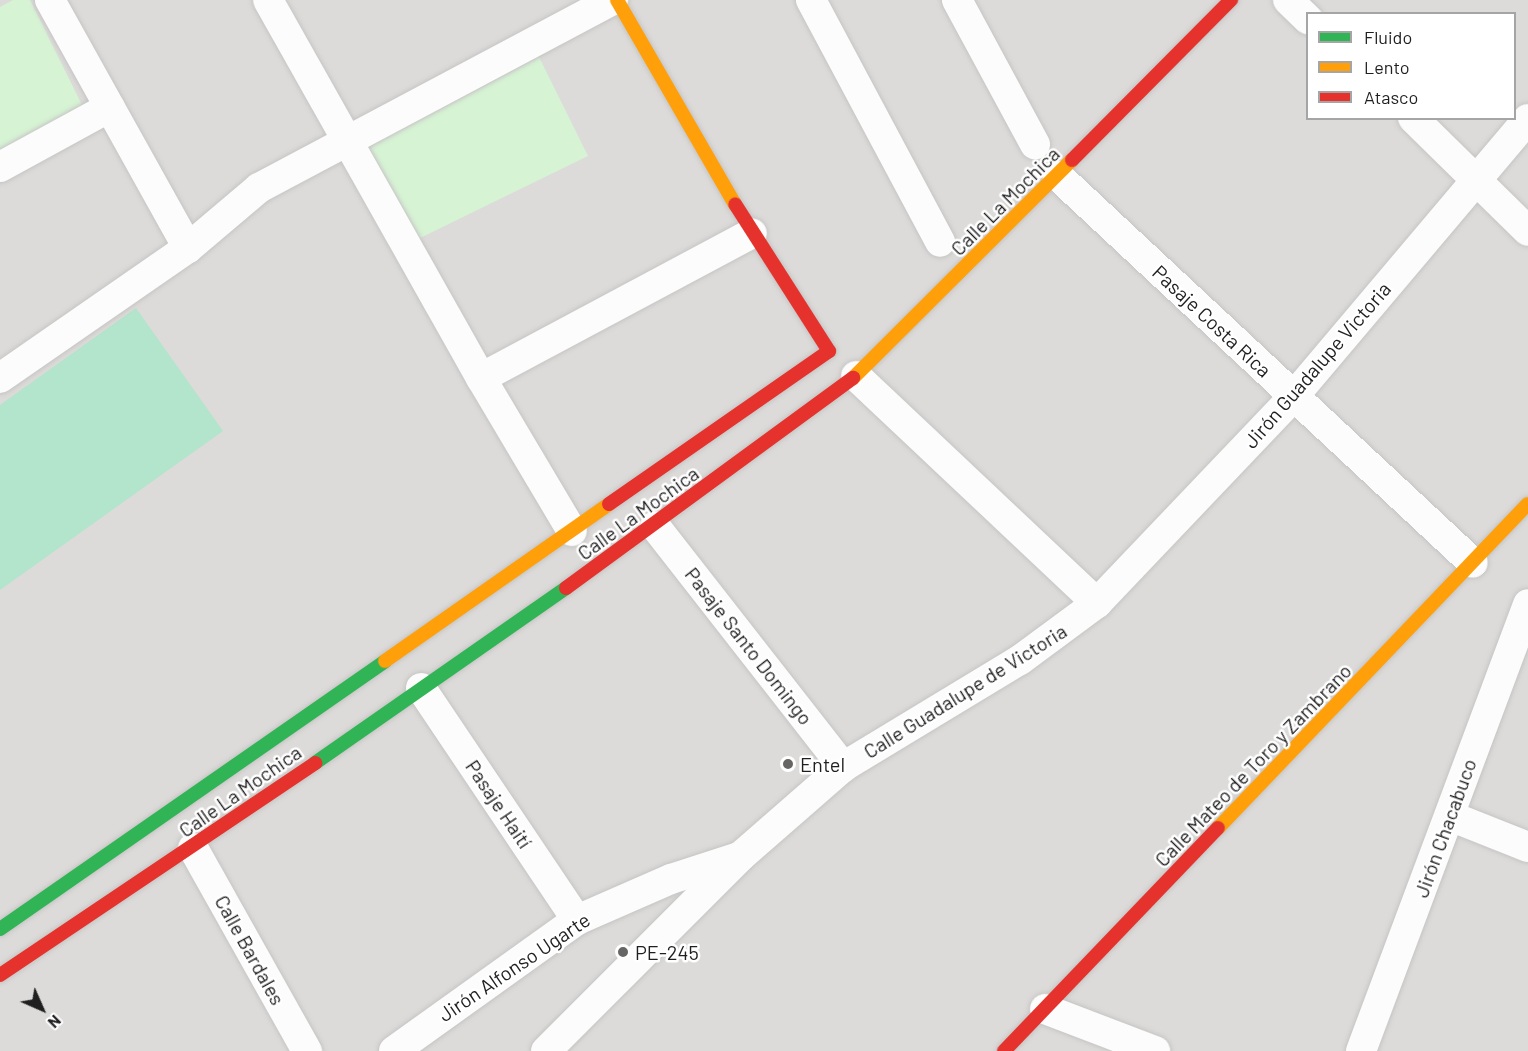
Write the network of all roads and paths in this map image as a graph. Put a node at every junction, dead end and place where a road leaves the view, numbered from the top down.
1 (51, 0) edge
2 (268, 0) edge
3 (615, 0) edge
4 (811, 0) edge
5 (957, 0) edge
6 (1231, 0) edge
7 (1288, 0) edge
8 (1306, 17) edge
9 (110, 107) junction
10 (1528, 119) edge
11 (1415, 120) edge
12 (347, 142) junction
13 (1035, 144) dead end
14 (0, 167) edge
15 (1058, 176) junction
16 (1477, 180) junction
17 (1528, 231) edge
18 (752, 233) junction
19 (940, 242) dead end
20 (188, 248) junction
21 (856, 376) junction
22 (0, 378) edge
23 (481, 378) junction
24 (1293, 398) junction
25 (1527, 507) edge
26 (655, 526) junction
27 (572, 531) junction
28 (1473, 563) junction
29 (1097, 603) junction
30 (1528, 604) edge
31 (421, 688) junction
32 (843, 767) junction
33 (1450, 816) junction
34 (1528, 847) edge
35 (193, 848) junction
36 (741, 856) junction
37 (578, 920) junction
38 (0, 929) edge
39 (0, 975) edge
40 (1045, 1009) junction
41 (307, 1051) edge
42 (394, 1051) edge
43 (546, 1051) edge
44 (1004, 1051) edge
45 (1155, 1051) edge
46 (1361, 1051) edge

1 - 9 street
2 - 12 street
3 - 12 street
3 - 18 street
4 - 19 street
5 - 13 street
6 - 15 street, Calle La Mochica
7 - 8 street
9 - 14 street
9 - 20 street
10 - 16 street, Jirón Guadalupe Victoria
11 - 16 street
12 - 20 street
12 - 23 street
15 - 21 street, Calle La Mochica
15 - 24 street, Pasaje Costa Rica
16 - 17 street
16 - 24 street, Jirón Guadalupe Victoria
18 - 23 street
18 - 27 street, Calle La Mochica
20 - 22 street
21 - 26 street, Calle La Mochica
21 - 29 street
23 - 27 street
24 - 28 street, Pasaje Costa Rica
24 - 29 street, Jirón Guadalupe Victoria
25 - 28 street, Calle Mateo de Toro y Zambrano
26 - 31 street, Calle La Mochica
26 - 32 street, Pasaje Santo Domingo
27 - 38 street, Calle La Mochica
28 - 40 street, Calle Mateo de Toro y Zambrano
29 - 32 street, Calle Guadalupe de Victoria
30 - 33 street, Jirón Chacabuco
31 - 35 street, Calle La Mochica
31 - 37 street, Pasaje Haití
32 - 36 street, Calle Guadalupe de Victoria
33 - 34 street
33 - 46 street, Jirón Chacabuco
35 - 39 street, Calle La Mochica
35 - 41 street, Calle Bardales
36 - 37 street, Jirón Alfonso Ugarte
36 - 43 street, Calle Guadalupe de Victoria
37 - 42 street, Jirón Alfonso Ugarte
40 - 44 street, Calle Mateo de Toro y Zambrano
40 - 45 street

